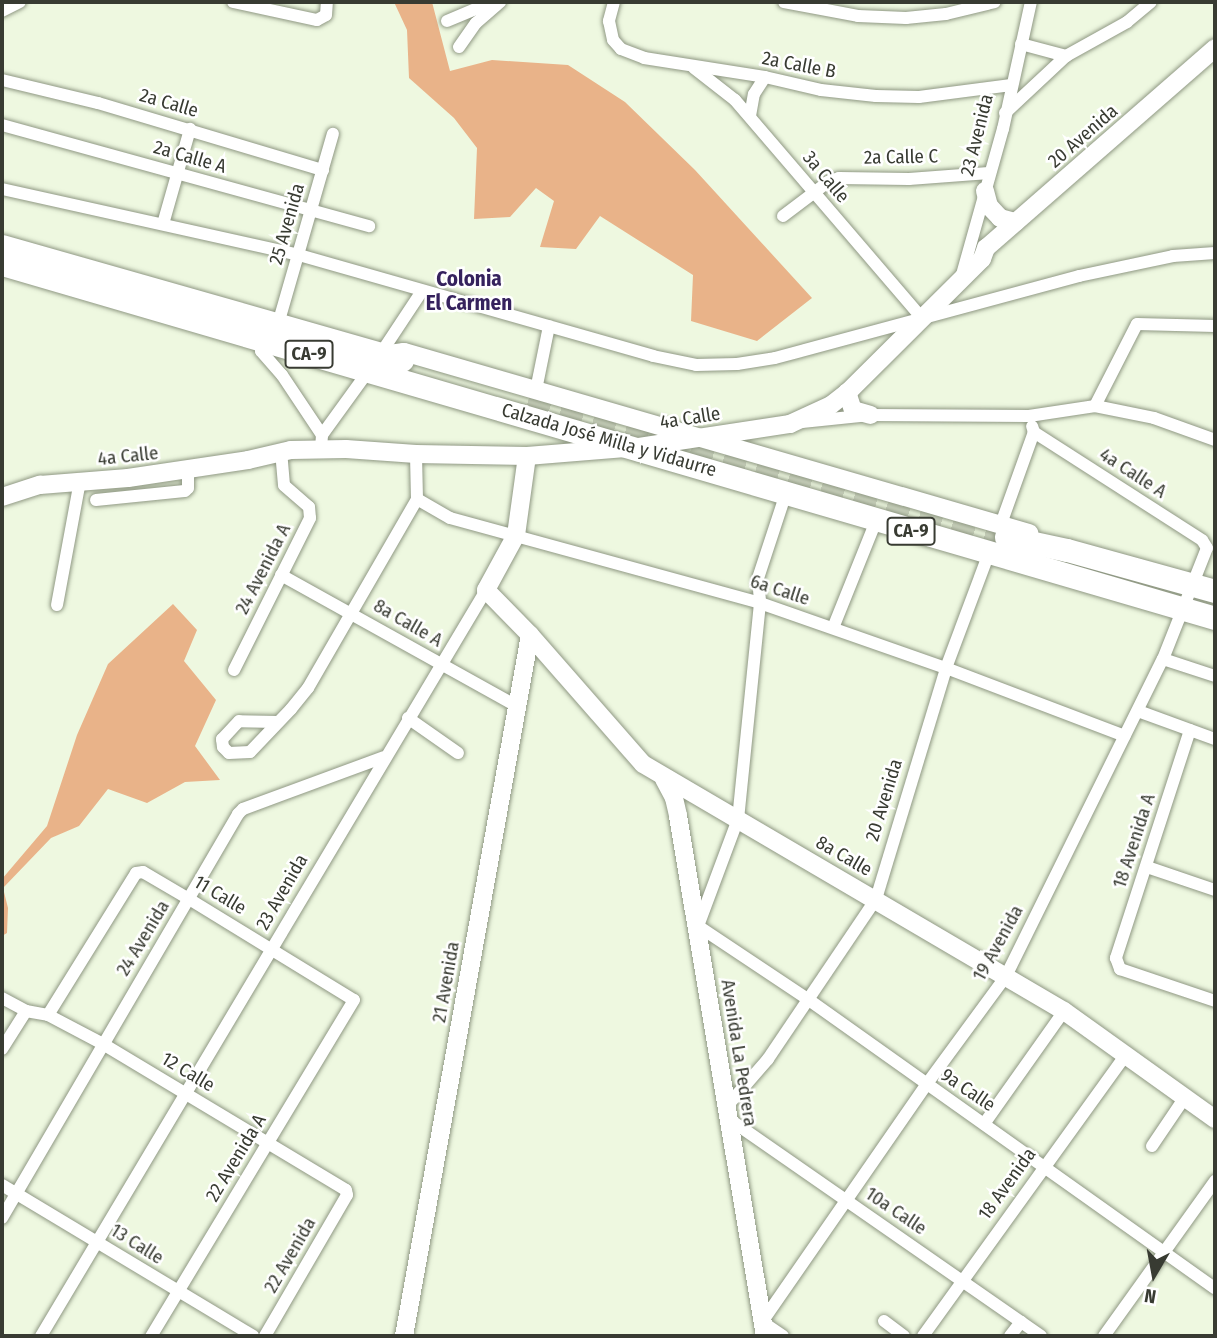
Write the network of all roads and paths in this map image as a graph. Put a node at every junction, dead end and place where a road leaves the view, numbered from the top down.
1 (20, 2) edge
2 (233, 2) edge
3 (327, 2) edge
4 (783, 2) edge
5 (995, 2) edge
6 (1031, 2) edge
7 (1152, 2) edge
8 (498, 3) edge
9 (612, 8) edge
10 (2, 11) edge
11 (447, 21) dead end
12 (1021, 44) junction
13 (459, 47) dead end
14 (1215, 48) edge
15 (1066, 56) junction
16 (1215, 64) edge
17 (694, 68) junction
18 (765, 77) junction
19 (2, 80) edge
20 (1011, 85) junction
21 (1005, 113) junction
22 (750, 117) junction
23 (2, 125) edge
24 (191, 129) junction
25 (1132, 129) junction
26 (333, 134) dead end
27 (323, 170) junction
28 (989, 173) junction
29 (177, 174) junction
30 (2, 188) edge
31 (985, 191) junction
32 (814, 193) junction
33 (310, 210) junction
34 (783, 216) dead end
35 (1015, 222) junction
36 (163, 224) junction
37 (369, 226) dead end
38 (2, 246) edge
39 (1215, 253) edge
40 (299, 255) junction
41 (982, 258) junction
42 (2, 264) edge
43 (961, 278) junction
44 (422, 291) junction
45 (922, 318) junction
46 (278, 324) junction
47 (549, 326) junction
48 (1215, 326) edge
49 (261, 341) junction
50 (384, 359) junction
51 (536, 390) junction
52 (847, 393) junction
53 (1095, 406) junction
54 (870, 415) junction
55 (1030, 416) junction
56 (790, 424) junction
57 (763, 428) junction
58 (1034, 432) junction
59 (700, 438) junction
60 (1215, 440) edge
61 (321, 442) junction
62 (639, 447) junction
63 (281, 453) junction
64 (752, 453) junction
65 (416, 454) junction
66 (527, 456) junction
67 (188, 470) junction
68 (80, 481) junction
69 (786, 493) junction
70 (2, 497) edge
71 (417, 499) junction
72 (96, 500) dead end
73 (876, 521) junction
74 (516, 534) junction
75 (999, 538) junction
76 (1207, 548) joint
77 (281, 575) junction
78 (1204, 588) edge
79 (486, 590) junction
80 (1119, 590) junction
81 (1215, 601) edge
82 (760, 603) junction
83 (57, 605) dead end
84 (1185, 609) junction
85 (351, 612) junction
86 (1215, 618) edge
87 (833, 628) junction
88 (530, 635) junction
89 (1163, 660) junction
90 (440, 664) junction
91 (946, 668) junction
92 (234, 670) dead end
93 (1215, 677) edge
94 (515, 705) junction
95 (1138, 711) junction
96 (408, 718) junction
97 (278, 722) dead end
98 (1190, 730) junction
99 (1125, 736) junction
100 (1215, 737) edge
101 (458, 753) dead end
102 (384, 757) junction
103 (664, 779) junction
104 (738, 819) junction
105 (1147, 867) junction
106 (1215, 890) edge
107 (189, 899) junction
108 (876, 899) junction
109 (698, 926) junction
110 (273, 950) junction
111 (1006, 975) junction
112 (2, 998) edge
113 (354, 1000) joint
114 (809, 1000) junction
115 (1215, 1001) edge
116 (26, 1011) junction
117 (1064, 1011) junction
118 (48, 1015) junction
119 (103, 1044) junction
120 (2, 1049) edge
121 (1125, 1055) junction
122 (926, 1085) junction
123 (186, 1094) junction
124 (1185, 1097) junction
125 (728, 1112) junction
126 (1215, 1119) edge
127 (984, 1124) junction
128 (267, 1143) junction
129 (1152, 1146) dead end
130 (1044, 1166) junction
131 (2, 1185) edge
132 (1213, 1189) edge
133 (17, 1193) junction
134 (348, 1193) joint
135 (845, 1201) junction
136 (2, 1218) edge
137 (97, 1241) junction
138 (1163, 1251) junction
139 (963, 1280) junction
140 (1215, 1288) edge
141 (178, 1292) junction
142 (884, 1321) dead end
143 (1021, 1322) junction
144 (764, 1329) edge
145 (41, 1336) edge
146 (151, 1336) edge
147 (253, 1336) edge
148 (265, 1336) edge
149 (404, 1336) edge
150 (783, 1336) edge
151 (904, 1336) edge
152 (923, 1336) edge
153 (1010, 1336) edge
154 (1041, 1336) edge
155 (1104, 1336) edge

1 - 10 street
2 - 3 street
4 - 5 street
6 - 12 street, 23 Avenida
7 - 15 street
8 - 11 street
8 - 13 street
9 - 17 street, 2a Calle B
12 - 15 street
12 - 20 street, 23 Avenida
14 - 25 street, 20 Avenida
15 - 21 street
16 - 25 street, 20 Avenida
17 - 18 street, 2a Calle B
17 - 22 street, 3a Calle
18 - 20 street, 2a Calle B
18 - 22 street
19 - 24 street, 2a Calle
20 - 21 street, 23 Avenida
21 - 28 street, 23 Avenida
22 - 32 street, 3a Calle
23 - 29 street, 2a Calle A
24 - 27 street, 2a Calle
24 - 29 street
25 - 35 street, 20 Avenida
25 - 41 street, 20 Avenida
26 - 27 street, 25 Avenida
27 - 33 street, 25 Avenida
28 - 31 street, 23 Avenida
28 - 32 street, 2a Calle C
29 - 33 street, 2a Calle A
29 - 36 street
30 - 36 street
31 - 35 street
31 - 43 street, 23 Avenida
32 - 34 street, 2a Calle C
32 - 45 street, 3a Calle
33 - 37 street, 2a Calle A
33 - 40 street, 25 Avenida
35 - 41 street, 20 Avenida
36 - 40 street
38 - 46 highway, Calzada José Milla y Vidaurre / CA-9
39 - 45 street
40 - 44 street
40 - 46 street, 25 Avenida
41 - 43 street, 20 Avenida
42 - 49 highway, Calzada José Milla y Vidaurre / CA-9
43 - 45 street, 20 Avenida
44 - 47 street
44 - 50 street
45 - 47 street
45 - 52 street, 20 Avenida
46 - 50 highway, Calzada José Milla y Vidaurre / CA-9
47 - 51 street
48 - 53 street
49 - 50 highway, Calzada José Milla y Vidaurre / CA-9
49 - 61 street
50 - 51 street, Calzada José Milla y Vidaurre / CA-9
50 - 61 street
50 - 62 highway, Calzada José Milla y Vidaurre / CA-9
51 - 59 street, Calzada José Milla y Vidaurre / CA-9
52 - 54 street
52 - 56 street, 20 Avenida
53 - 55 street, 4a Calle
53 - 60 street, 4a Calle
54 - 55 street, 4a Calle
54 - 56 street, 4a Calle
55 - 58 street
56 - 57 street, 4a Calle
57 - 59 street, 4a Calle
57 - 64 street
58 - 75 street, 20 Avenida
58 - 76 street, 4a Calle A
59 - 62 street, 4a Calle
59 - 64 street, Calzada José Milla y Vidaurre / CA-9
61 - 63 street, 4a Calle
61 - 65 street, 4a Calle
62 - 66 street, 4a Calle
62 - 69 highway, Calzada José Milla y Vidaurre / CA-9
63 - 67 street, 4a Calle
63 - 77 street, 24 Avenida A
64 - 75 street, Calzada José Milla y Vidaurre / CA-9
65 - 66 street, 4a Calle
65 - 71 street
66 - 74 street, 23 Avenida
67 - 68 street, 4a Calle
67 - 72 street
68 - 70 street, 4a Calle
68 - 83 street
69 - 73 highway, Calzada José Milla y Vidaurre / CA-9
69 - 82 street
71 - 74 street, 6a Calle
71 - 85 street
73 - 75 highway, Calzada José Milla y Vidaurre / CA-9
73 - 87 street
74 - 79 street, 23 Avenida
74 - 82 street, 6a Calle
75 - 78 highway, Calzada José Milla y Vidaurre / CA-9
75 - 80 highway, Calzada José Milla y Vidaurre / CA-9
75 - 91 street, 20 Avenida
76 - 78 street, 19 Avenida
77 - 85 street, 8a Calle A
77 - 92 street, 24 Avenida A
78 - 80 highway
78 - 84 street, 19 Avenida
79 - 88 street, 8a Calle
79 - 90 street, 23 Avenida
80 - 84 highway, Calzada José Milla y Vidaurre / CA-9
81 - 84 highway
82 - 87 street, 6a Calle
82 - 104 street
84 - 86 highway, Calzada José Milla y Vidaurre / CA-9
84 - 89 street, 19 Avenida
85 - 90 street, 8a Calle A
85 - 97 street
87 - 91 street, 6a Calle
88 - 94 street, 21 Avenida
88 - 103 street, 8a Calle
89 - 93 street
89 - 95 street, 19 Avenida
90 - 94 street, 8a Calle A
90 - 96 street, 23 Avenida
91 - 99 street, 6a Calle
91 - 108 street, 20 Avenida
94 - 149 street, 21 Avenida
95 - 98 street
95 - 99 street, 19 Avenida
96 - 101 street
96 - 102 street, 23 Avenida
98 - 100 street
98 - 105 street, 18 Avenida A
99 - 111 street, 19 Avenida
102 - 107 street, 24 Avenida
102 - 110 street, 23 Avenida
103 - 104 street, 8a Calle
103 - 109 street, Avenida La Pedrera
104 - 108 street, 8a Calle
104 - 109 street
105 - 106 street
105 - 115 street, 18 Avenida A
107 - 110 street, 11 Calle
107 - 118 street, 11 Calle
107 - 119 street, 24 Avenida
108 - 111 street, 8a Calle
108 - 114 street, 20 Avenida
109 - 114 street, 9a Calle
109 - 125 street, Avenida La Pedrera
110 - 113 street, 11 Calle
110 - 123 street, 23 Avenida
111 - 117 street, 8a Calle
111 - 122 street, 19 Avenida
112 - 116 street, 12 Calle
113 - 128 street, 22 Avenida A
114 - 122 street, 9a Calle
114 - 125 street, 20 Avenida
116 - 118 street, 12 Calle
116 - 120 street
117 - 121 street, 8a Calle
117 - 127 street
118 - 119 street, 12 Calle
119 - 123 street, 12 Calle
119 - 133 street, 24 Avenida
121 - 124 street, 8a Calle
121 - 130 street, 18 Avenida
122 - 127 street, 9a Calle
122 - 135 street, 19 Avenida
123 - 128 street, 12 Calle
123 - 137 street, 23 Avenida
124 - 126 street, 8a Calle
124 - 129 street
125 - 135 street, 10a Calle
125 - 144 street, Avenida La Pedrera
127 - 130 street, 9a Calle
128 - 134 street, 12 Calle
128 - 141 street, 22 Avenida A
130 - 138 street, 9a Calle
130 - 139 street, 18 Avenida
131 - 133 street, 13 Calle
132 - 138 street
133 - 136 street, 24 Avenida
133 - 137 street, 13 Calle
134 - 148 street, 22 Avenida
135 - 139 street, 10a Calle
135 - 144 street, 19 Avenida
137 - 141 street, 13 Calle
137 - 145 street, 23 Avenida
138 - 140 street, 9a Calle
138 - 155 street
139 - 143 street, 10a Calle
139 - 152 street, 18 Avenida
141 - 146 street, 22 Avenida A
141 - 147 street, 13 Calle
142 - 151 street
143 - 153 street
143 - 154 street, 10a Calle
144 - 150 street

